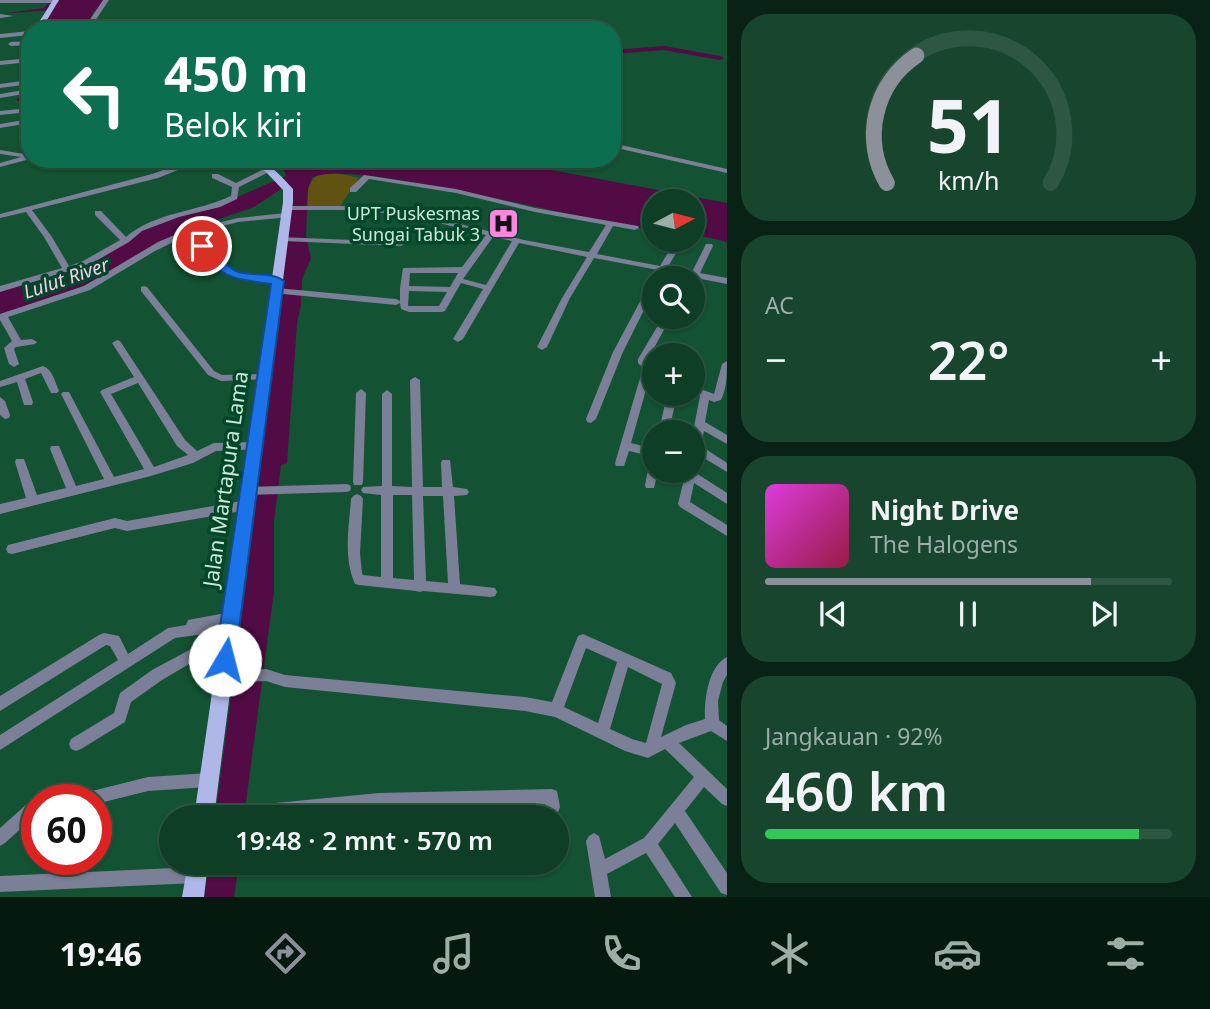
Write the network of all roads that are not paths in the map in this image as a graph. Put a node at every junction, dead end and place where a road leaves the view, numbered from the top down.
1 (106, 0) edge
2 (0, 1) edge
3 (53, 3) edge
4 (0, 16) edge
5 (11, 16) dead end
6 (42, 21) edge
7 (92, 21) edge
8 (21, 34) edge
9 (0, 36) edge
10 (21, 43) edge
11 (11, 44) dead end
12 (21, 61) edge
13 (0, 63) edge
14 (21, 68) edge
15 (0, 71) edge
16 (21, 83) edge
17 (0, 86) edge
18 (21, 92) edge
19 (0, 96) edge
20 (21, 111) edge
21 (0, 113) edge
22 (3, 126) edge
23 (21, 128) edge
24 (621, 147) edge
25 (0, 152) edge
26 (21, 155) edge
27 (21, 159) edge
28 (0, 165) edge
29 (177, 168) edge
30 (265, 168) edge
31 (727, 171) edge
32 (272, 173) junction
33 (215, 176) dead end
34 (359, 181) dead end
35 (236, 186) junction
36 (353, 190) junction
37 (342, 208) junction
38 (27, 209) junction
39 (288, 211) junction
40 (98, 213) dead end
41 (270, 213) dead end
42 (1, 214) edge
43 (184, 215) junction
44 (611, 223) junction
45 (635, 228) dead end
46 (192, 231) junction
47 (491, 234) junction
48 (284, 239) junction
49 (126, 240) junction
50 (517, 240) junction
51 (401, 244) dead end
52 (709, 246) dead end
53 (672, 253) dead end
54 (593, 254) junction
55 (648, 266) edge
56 (664, 266) edge
57 (697, 266) edge
58 (67, 270) junction
59 (464, 270) junction
60 (705, 278) edge
61 (459, 279) junction
62 (727, 281) edge
63 (277, 288) junction
64 (404, 288) junction
65 (489, 288) junction
66 (0, 289) edge
67 (144, 289) dead end
68 (453, 290) junction
69 (396, 302) dead end
70 (642, 307) edge
71 (2, 316) edge
72 (458, 339) dead end
73 (18, 344) junction
74 (32, 344) dead end
75 (117, 344) dead end
76 (542, 347) dead end
77 (14, 363) dead end
78 (727, 364) edge
79 (264, 377) junction
80 (18, 378) junction
81 (140, 379) junction
82 (415, 380) dead end
83 (0, 384) edge
84 (54, 391) dead end
85 (361, 393) dead end
86 (66, 394) dead end
87 (387, 394) dead end
88 (642, 395) edge
89 (705, 395) edge
90 (0, 401) edge
91 (28, 402) dead end
92 (5, 415) dead end
93 (591, 419) dead end
94 (705, 426) edge
95 (727, 440) edge
96 (255, 446) junction
97 (625, 446) junction
98 (55, 449) dead end
99 (642, 450) edge
100 (705, 454) edge
101 (196, 456) junction
102 (20, 461) dead end
103 (446, 463) dead end
104 (620, 463) dead end
105 (727, 468) edge
106 (151, 472) junction
107 (111, 482) junction
108 (688, 483) edge
109 (704, 483) edge
110 (355, 490) junction
111 (387, 490) junction
112 (418, 491) junction
113 (448, 491) junction
114 (73, 492) junction
115 (463, 492) dead end
116 (250, 496) junction
117 (727, 499) edge
118 (33, 502) junction
119 (0, 509) edge
120 (727, 531) edge
121 (12, 549) dead end
122 (387, 583) junction
123 (420, 587) junction
124 (454, 589) junction
125 (491, 592) dead end
126 (229, 629) junction
127 (624, 659) junction
128 (125, 661) junction
129 (726, 668) edge
130 (226, 677) junction
131 (0, 704) edge
132 (556, 710) junction
133 (712, 723) junction
134 (601, 732) junction
135 (727, 734) edge
136 (668, 742) junction
137 (0, 743) edge
138 (76, 744) dead end
139 (650, 749) junction
140 (704, 776) junction
141 (209, 780) junction
142 (112, 793) edge
143 (727, 799) edge
144 (208, 805) edge
145 (326, 805) edge
146 (553, 805) edge
147 (677, 813) junction
148 (21, 819) edge
149 (0, 838) edge
150 (594, 841) dead end
151 (649, 843) junction
152 (722, 869) edge
153 (599, 870) junction
154 (159, 872) edge
155 (196, 875) edge
156 (0, 884) edge
157 (727, 887) edge
158 (193, 897) edge
159 (603, 897) edge
160 (684, 897) edge

1 - 7 street
2 - 3 street
3 - 6 main road
4 - 5 street
8 - 9 street
10 - 11 street
12 - 13 street
14 - 15 street
16 - 17 street
18 - 19 street
20 - 21 street
22 - 23 street
24 - 31 street
25 - 26 street
27 - 28 street
29 - 38 street
30 - 32 main road
32 - 35 street
32 - 39 main road, Jalan Martapura Lama
33 - 35 street
34 - 36 street
35 - 43 street
36 - 37 street
36 - 44 street
37 - 39 street
37 - 47 street
38 - 42 street
38 - 58 street
39 - 41 street
39 - 46 street
39 - 48 main road, Jalan Martapura Lama
40 - 49 street
43 - 46 street
43 - 49 street
44 - 45 street
44 - 54 street
46 - 63 street
46 - 71 street
47 - 50 street
47 - 59 street
48 - 51 street
48 - 63 main road, Jalan Martapura Lama
49 - 58 street
50 - 54 street
50 - 65 street
52 - 57 street
53 - 56 street
54 - 55 street
54 - 76 street
58 - 66 street
59 - 61 street
59 - 64 street
60 - 62 street
61 - 65 street
61 - 68 street
63 - 69 street
63 - 79 main road, Jalan Martapura Lama
64 - 68 street
64 - 68 street
65 - 72 street
67 - 79 street
70 - 93 street
71 - 73 street
73 - 74 street
73 - 77 street
75 - 81 street
78 - 89 street
79 - 96 main road, Jalan Martapura Lama
80 - 83 street
80 - 84 street
80 - 91 street
81 - 101 street
81 - 106 street
82 - 112 street
85 - 110 street
86 - 107 street
87 - 111 street
88 - 97 street
90 - 92 street
94 - 95 street
96 - 101 street
96 - 116 main road, Jalan Martapura Lama
97 - 99 street
97 - 104 street
98 - 114 street
100 - 105 street
101 - 106 street
102 - 118 street
103 - 113 street
106 - 107 street
107 - 114 street
108 - 120 street
109 - 117 street
110 - 111 street
110 - 116 street
110 - 122 street
111 - 112 street
111 - 122 street
112 - 113 street
112 - 123 street
113 - 115 street
113 - 124 street
114 - 118 street
116 - 121 street
116 - 126 main road, Jalan Martapura Lama
118 - 119 street
122 - 123 street
123 - 124 street
124 - 125 street
126 - 128 street
126 - 130 main road, Jalan Martapura Lama
126 - 138 street
127 - 132 street
127 - 134 street
127 - 139 street
128 - 131 street
128 - 137 street
129 - 133 street
130 - 132 street
130 - 141 main road, Jalan Martapura Lama
132 - 134 street
133 - 135 street
133 - 136 street
134 - 139 street
136 - 139 street
136 - 140 street
140 - 143 street
140 - 147 street
141 - 142 street
141 - 144 main road, Jalan Martapura Lama
145 - 146 street
147 - 151 street
147 - 152 street
148 - 149 street
150 - 153 street
151 - 153 street
151 - 160 street
152 - 157 street
153 - 159 street
154 - 156 street
155 - 158 main road

